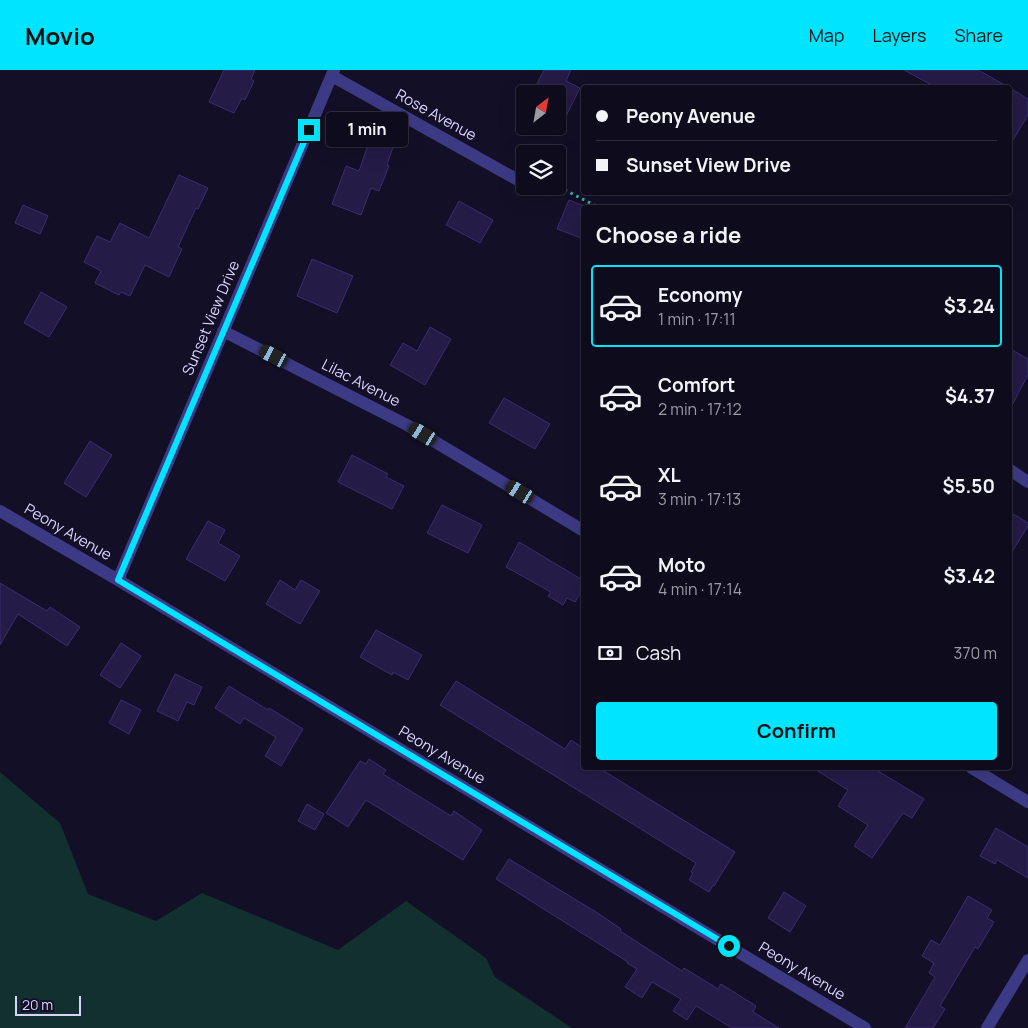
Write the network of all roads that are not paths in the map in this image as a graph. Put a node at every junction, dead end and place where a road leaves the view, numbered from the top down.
1 (333, 73) edge
2 (516, 179) edge
3 (223, 331) junction
4 (1012, 471) edge
5 (1028, 482) edge
6 (0, 511) edge
7 (581, 529) edge
8 (118, 580) junction
9 (975, 770) edge
10 (1028, 802) edge
11 (1028, 960) edge
12 (865, 1028) edge
13 (987, 1028) edge

1 - 2 street, Rose Avenue
1 - 3 street, Sunset View Drive
3 - 7 street, Lilac Avenue
3 - 8 street, Sunset View Drive
4 - 5 street
6 - 8 street, Peony Avenue
8 - 12 street, Peony Avenue
9 - 10 street
11 - 13 street

